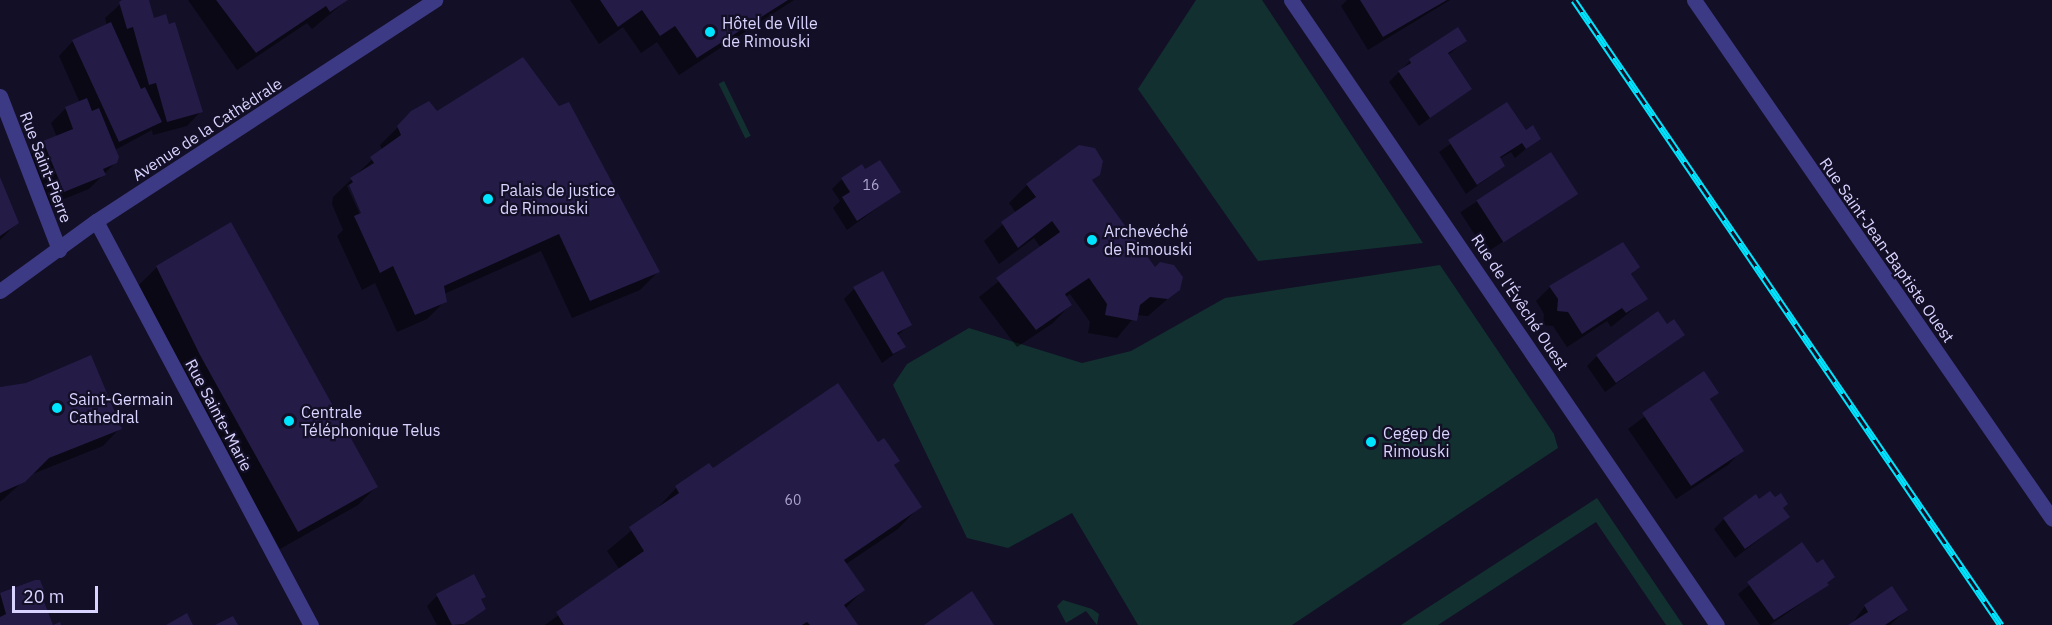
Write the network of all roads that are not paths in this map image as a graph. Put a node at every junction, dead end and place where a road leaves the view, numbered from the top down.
1 (435, 0) edge
2 (1291, 0) edge
3 (1694, 0) edge
4 (0, 96) edge
5 (96, 221) junction
6 (59, 250) junction
7 (0, 291) edge
8 (2052, 519) edge
9 (311, 625) edge
10 (1717, 625) edge

1 - 5 street, Avenue de la Cathédrale
2 - 10 street, Rue de l'Évêché Ouest
3 - 8 street, Rue Saint-Jean-Baptiste Ouest
4 - 6 street, Rue Saint-Pierre
5 - 6 street, Avenue de la Cathédrale
5 - 9 street, Rue Sainte-Marie
6 - 7 street, Avenue de la Cathédrale

